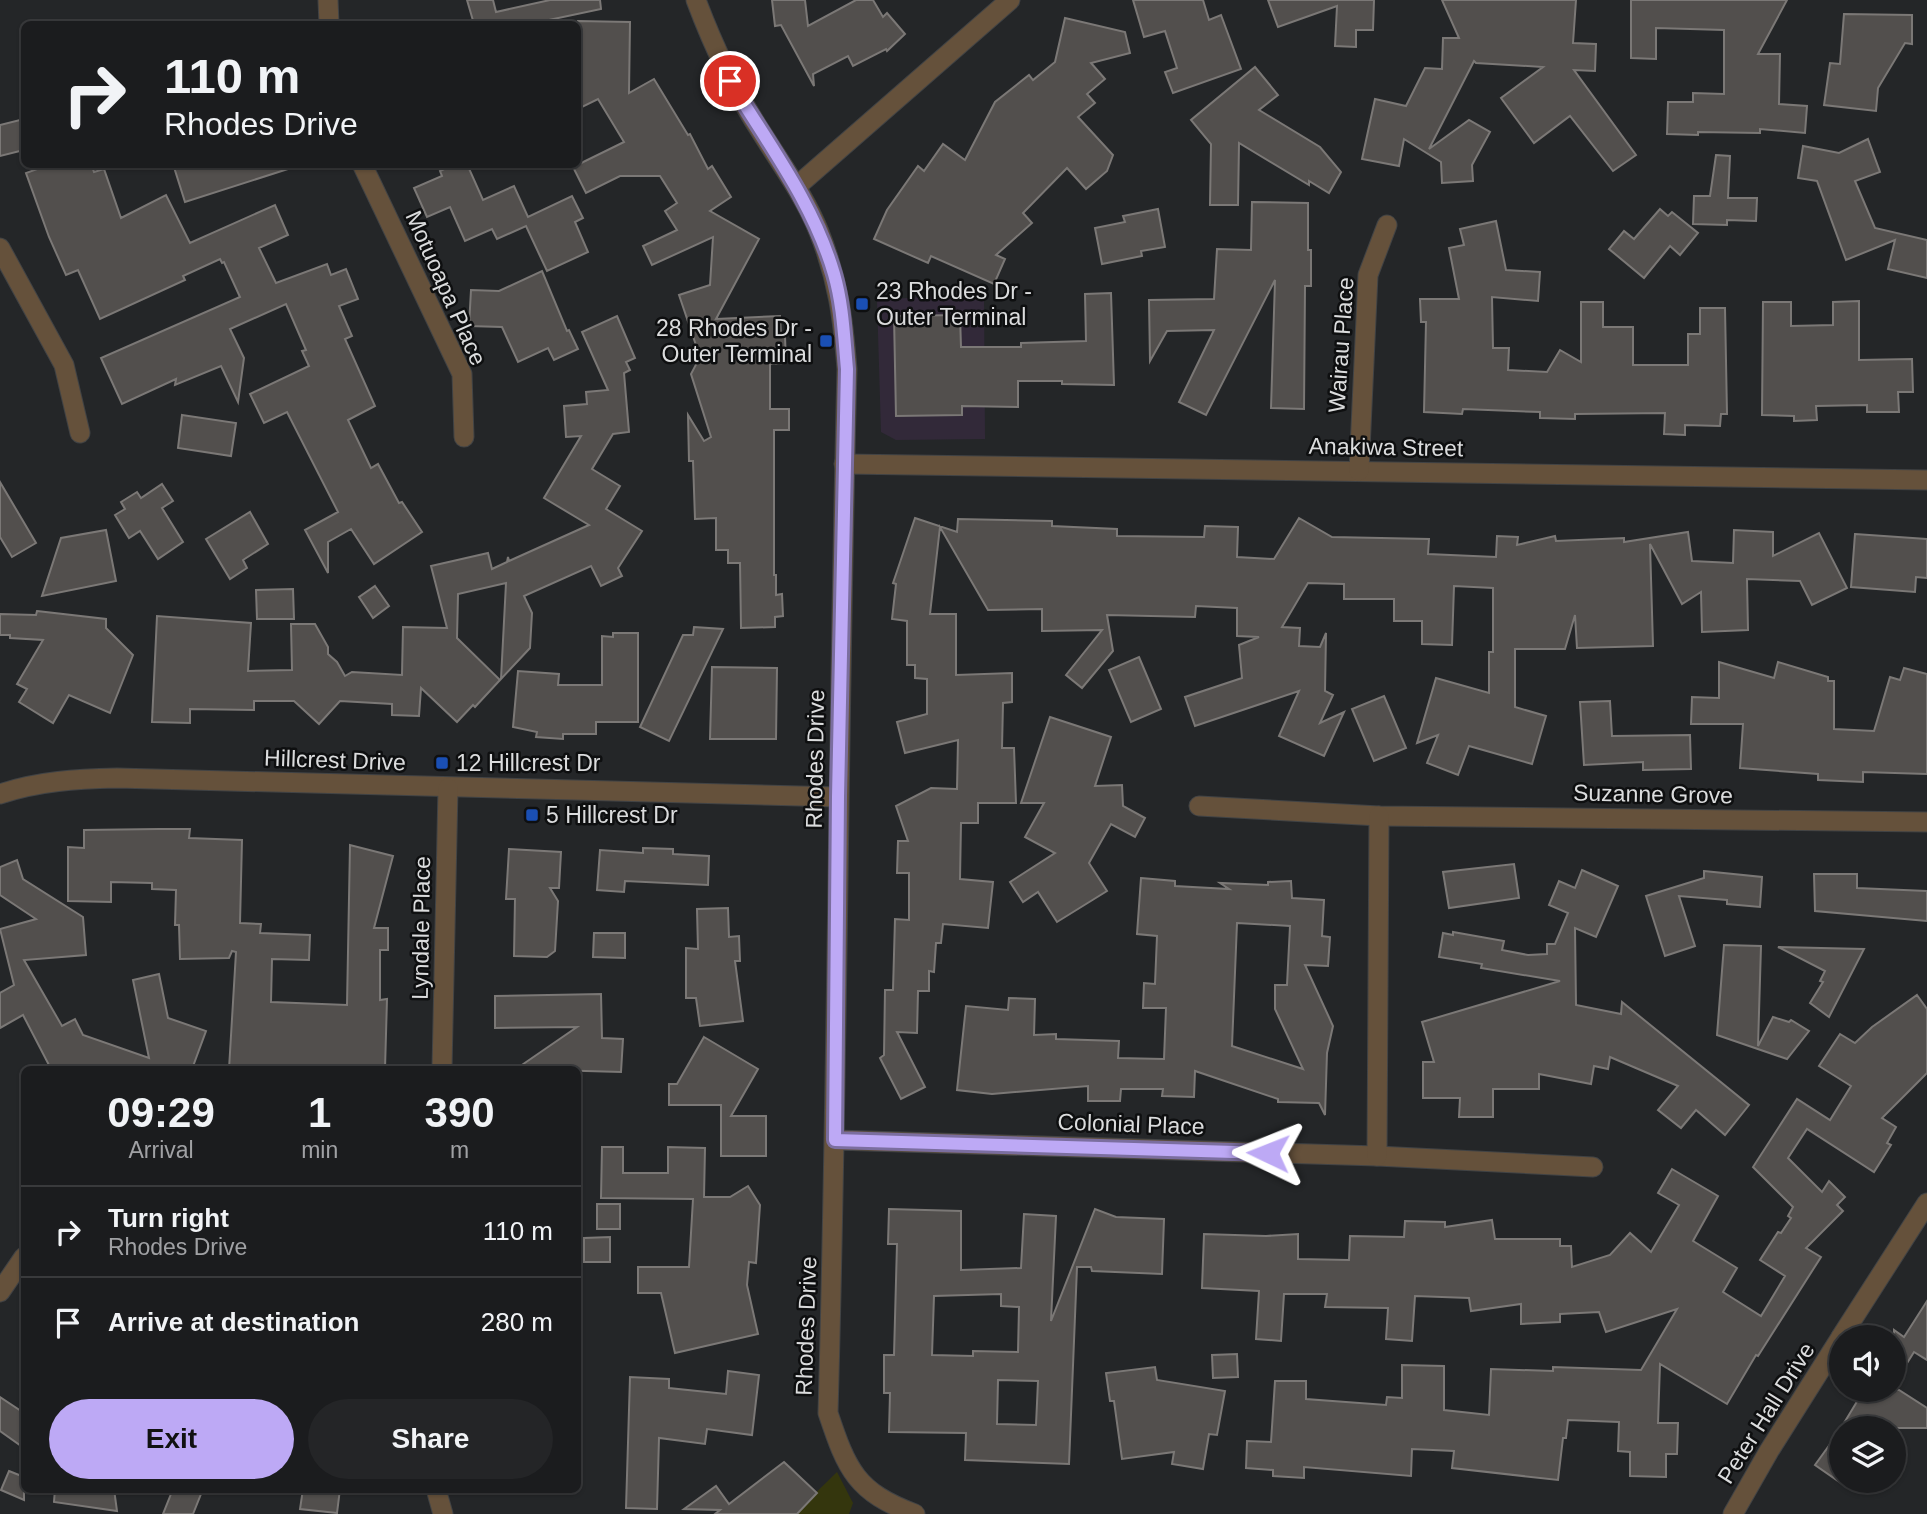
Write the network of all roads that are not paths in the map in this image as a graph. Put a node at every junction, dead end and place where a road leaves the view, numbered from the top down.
1 (328, 0) edge
2 (696, 0) edge
3 (1010, 0) edge
4 (329, 21) edge
5 (364, 168) edge
6 (797, 186) junction
7 (1387, 225) dead end
8 (0, 248) edge
9 (80, 433) dead end
10 (464, 437) dead end
11 (844, 464) junction
12 (1359, 471) junction
13 (1927, 480) edge
14 (449, 788) junction
15 (0, 794) edge
16 (838, 797) junction
17 (1199, 806) dead end
18 (1379, 816) junction
19 (1927, 822) edge
20 (442, 1066) edge
21 (835, 1140) junction
22 (1377, 1156) junction
23 (1593, 1167) dead end
24 (1927, 1203) edge
25 (21, 1261) edge
26 (0, 1292) edge
27 (1849, 1325) edge
28 (1829, 1356) edge
29 (437, 1493) edge
30 (443, 1514) edge
31 (915, 1514) edge
32 (1733, 1514) edge

1 - 4 street
2 - 6 street, Rhodes Drive
3 - 6 street
5 - 10 street, Motuoapa Place
6 - 11 street, Rhodes Drive
7 - 12 street, Wairau Place
8 - 9 street
11 - 12 street, Anakiwa Street
11 - 16 street, Rhodes Drive
12 - 13 street, Anakiwa Street
14 - 15 street, Hillcrest Drive
14 - 16 street, Hillcrest Drive
14 - 20 street, Lyndale Place
16 - 21 street, Rhodes Drive
17 - 18 street, Suzanne Grove
18 - 19 street, Suzanne Grove
18 - 22 street
21 - 22 street, Colonial Place
21 - 31 street, Rhodes Drive
22 - 23 street, Colonial Place
24 - 27 street, Peter Hall Drive
25 - 26 street
28 - 32 street, Peter Hall Drive
29 - 30 street

